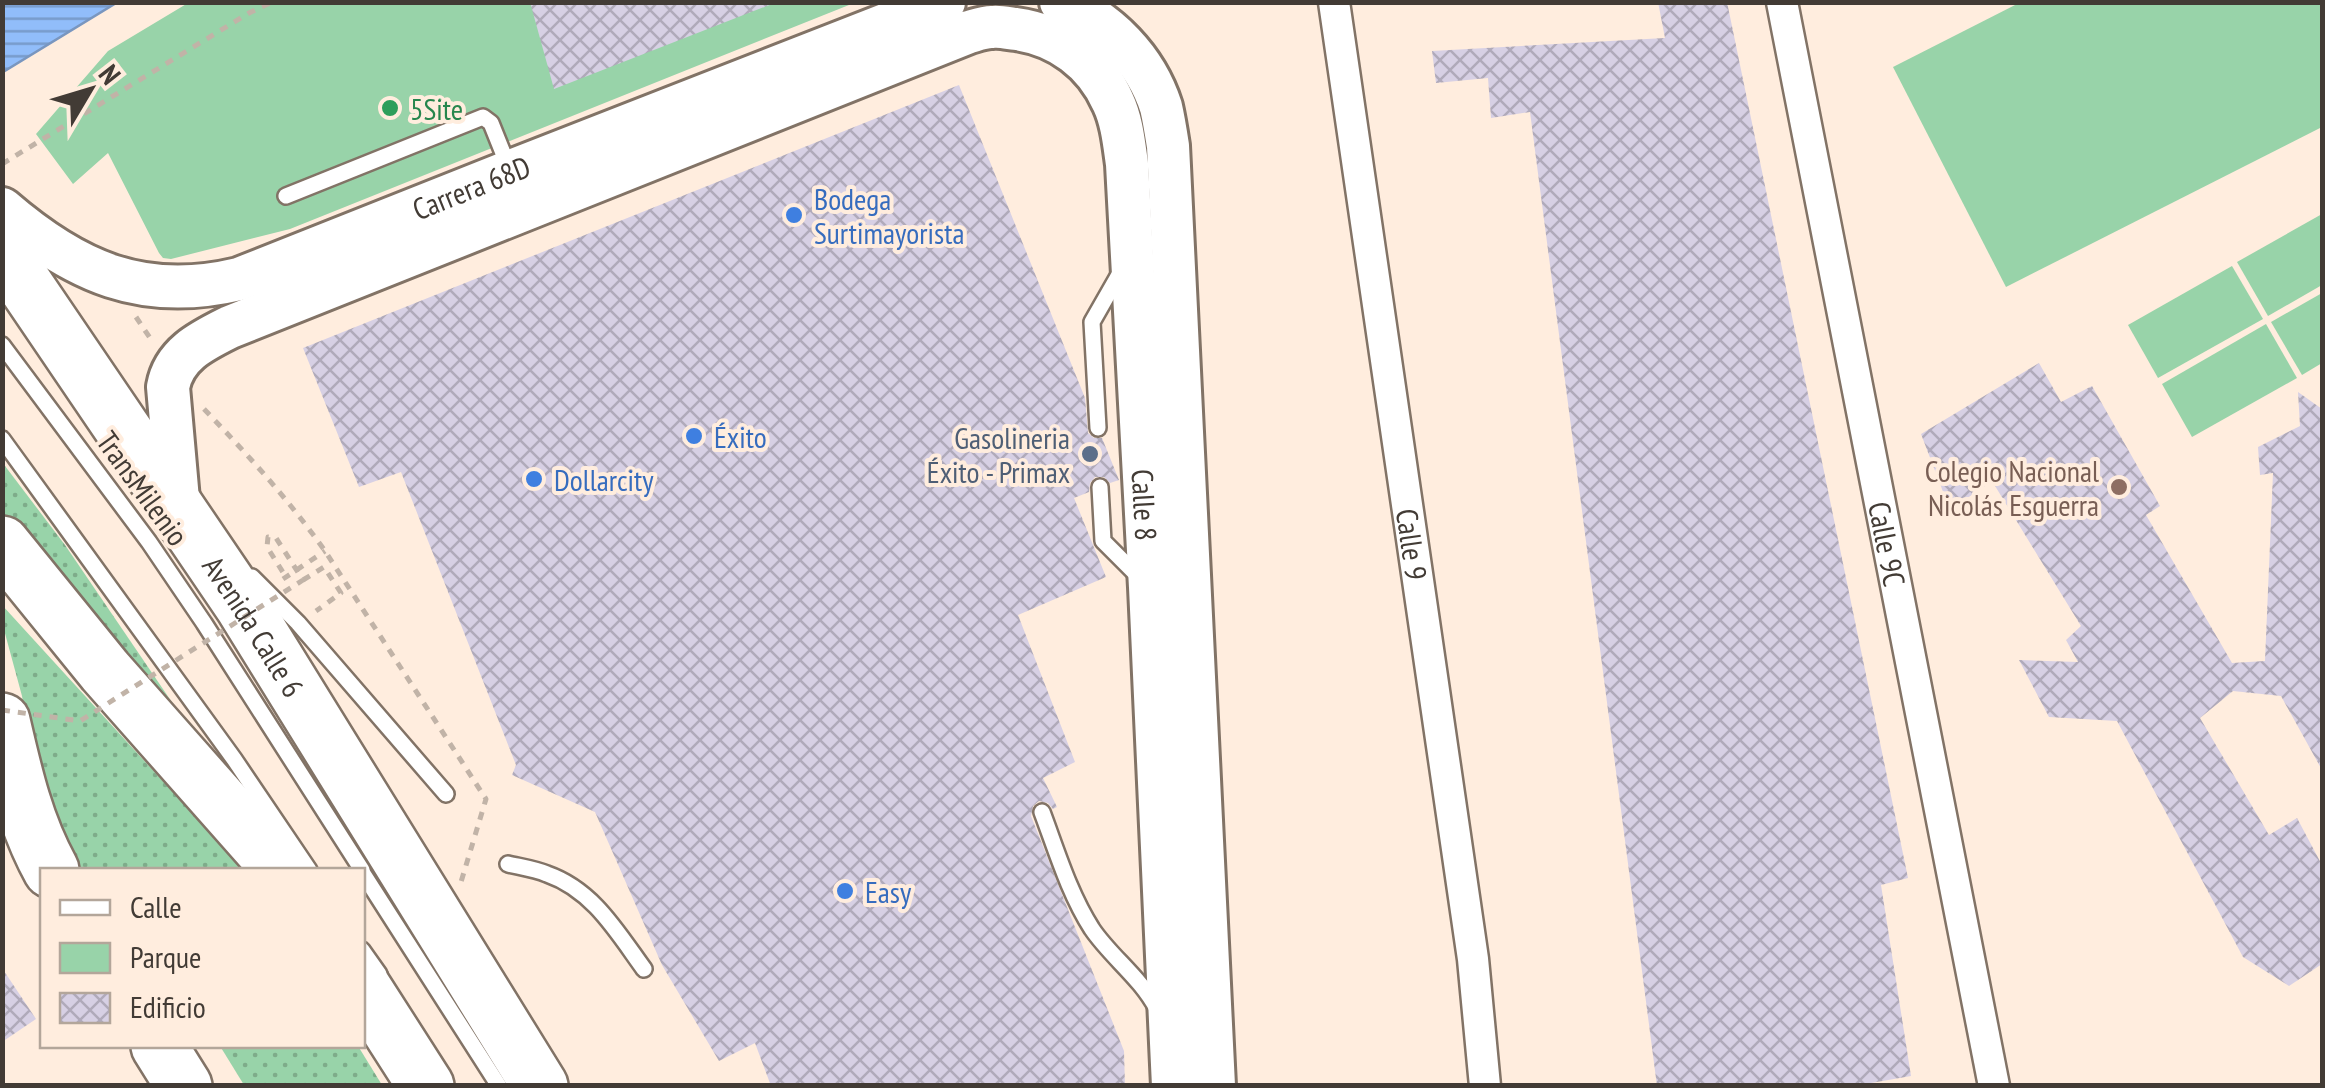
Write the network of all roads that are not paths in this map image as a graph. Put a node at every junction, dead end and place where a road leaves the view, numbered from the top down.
1 (1061, 2) edge
2 (1128, 2) edge
3 (1334, 2) edge
4 (1782, 2) edge
5 (981, 16) edge
6 (1134, 55) junction
7 (510, 171) junction
8 (286, 196) dead end
9 (2, 209) edge
10 (2, 251) edge
11 (1132, 252) junction
12 (2, 344) edge
13 (1098, 428) dead end
14 (2, 438) edge
15 (1100, 487) dead end
16 (179, 511) junction
17 (2, 544) edge
18 (223, 551) dead end
19 (237, 564) dead end
20 (1150, 587) junction
21 (2, 721) edge
22 (446, 794) dead end
23 (1042, 812) dead end
24 (28, 829) edge
25 (508, 864) dead end
26 (279, 868) edge
27 (308, 868) edge
28 (360, 868) edge
29 (365, 875) edge
30 (365, 958) edge
31 (644, 969) dead end
32 (378, 990) edge
33 (479, 1021) junction
34 (1171, 1040) junction
35 (160, 1048) edge
36 (198, 1048) edge
37 (421, 1078) edge
38 (184, 1086) edge
39 (221, 1086) edge
40 (500, 1086) edge
41 (540, 1086) edge
42 (1173, 1086) edge
43 (1214, 1086) edge
44 (1485, 1086) edge
45 (1994, 1086) edge

1 - 6 street, Calle 8
2 - 6 street
3 - 44 street, Calle 9
4 - 45 street, Calle 9C
5 - 7 street, Carrera 68D
5 - 11 street, Calle 8
5 - 16 street, Carrera 68D
6 - 43 street, Calle 8
7 - 8 lane
7 - 9 street, Carrera 68D
10 - 16 highway, Avenida Calle 6
11 - 13 lane
11 - 20 street, Calle 8
12 - 28 lane, TransMilenio
14 - 27 lane
15 - 20 lane
16 - 18 lane
16 - 33 highway, Avenida Calle 6
17 - 26 highway
19 - 22 lane
20 - 34 street, Calle 8
21 - 24 highway
23 - 34 lane
25 - 31 lane
29 - 33 lane, TransMilenio
30 - 32 lane
32 - 37 highway
33 - 40 lane, TransMilenio
33 - 41 highway, Avenida Calle 6
34 - 42 street, Calle 8
35 - 38 highway
36 - 39 highway

